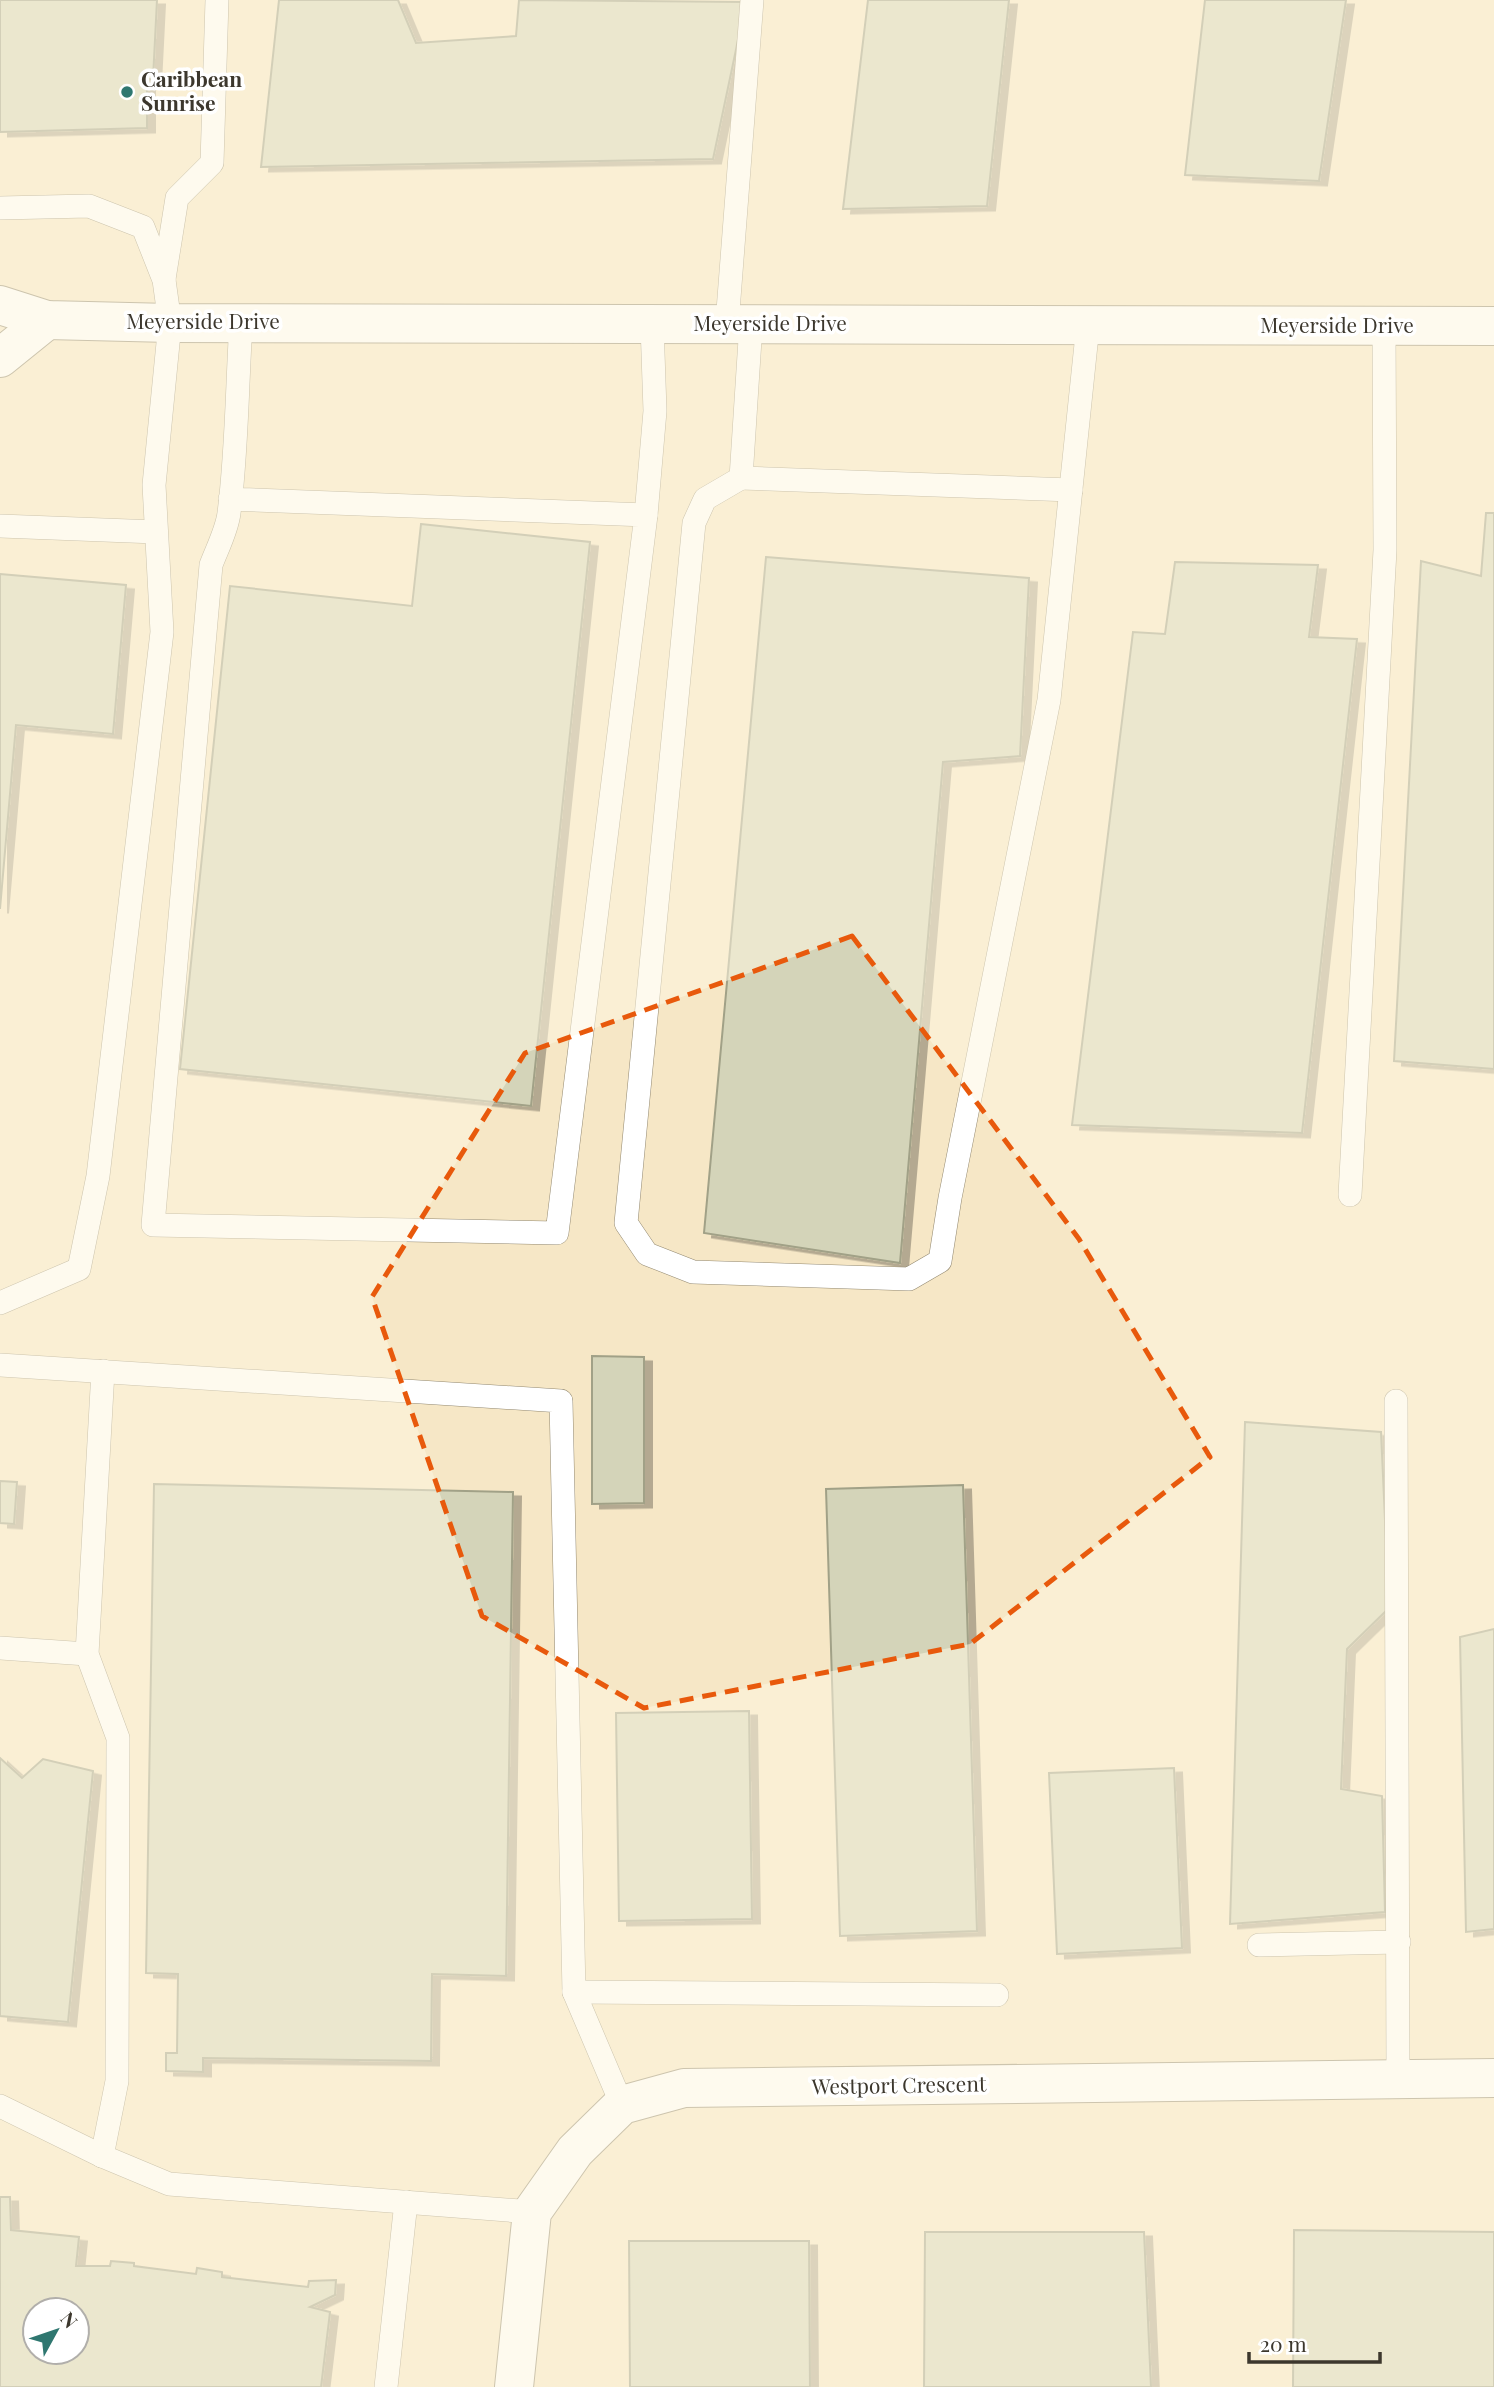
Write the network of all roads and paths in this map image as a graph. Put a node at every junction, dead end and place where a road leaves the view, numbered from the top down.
1 (217, 0) edge
2 (752, 0) edge
3 (0, 208) edge
4 (164, 280) junction
5 (0, 304) edge
6 (47, 320) junction
7 (170, 323) junction
8 (241, 323) junction
9 (653, 324) junction
10 (739, 324) junction
11 (1087, 325) junction
12 (1384, 326) junction
13 (1494, 326) edge
14 (0, 358) edge
15 (741, 478) junction
16 (1071, 490) junction
17 (230, 499) junction
18 (646, 515) junction
19 (0, 526) edge
20 (156, 532) junction
21 (1350, 1195) dead end
22 (0, 1303) edge
23 (0, 1365) edge
24 (103, 1371) junction
25 (1396, 1401) dead end
26 (0, 1648) edge
27 (87, 1654) junction
28 (1399, 1942) junction
29 (1259, 1945) dead end
30 (574, 1992) junction
31 (998, 1995) dead end
32 (1494, 2078) edge
33 (1398, 2080) junction
34 (622, 2105) junction
35 (0, 2106) edge
36 (102, 2156) junction
37 (406, 2202) junction
38 (532, 2212) junction
39 (386, 2387) edge
40 (514, 2387) edge

1 - 4 lane
2 - 10 lane
3 - 4 lane
4 - 7 lane
5 - 6 street, Meyerside Drive
6 - 7 street, Meyerside Drive
6 - 14 street
7 - 8 street, Meyerside Drive
7 - 20 lane
8 - 9 street, Meyerside Drive
8 - 17 lane
9 - 10 street, Meyerside Drive
9 - 18 lane
10 - 11 street, Meyerside Drive
10 - 15 lane
11 - 12 street, Meyerside Drive
11 - 16 lane
12 - 13 street, Meyerside Drive
12 - 21 lane
15 - 16 lane
15 - 16 lane
17 - 18 lane
17 - 18 lane
19 - 20 lane
20 - 22 lane
23 - 24 lane
24 - 27 lane
24 - 30 lane
25 - 28 lane
26 - 27 lane
27 - 36 lane
28 - 29 lane
28 - 33 lane
30 - 31 lane
30 - 34 lane
32 - 33 street, Westport Crescent
33 - 34 street, Westport Crescent
34 - 38 street, Westport Crescent
35 - 36 lane
36 - 37 lane
37 - 38 lane
37 - 39 lane
38 - 40 street, Westport Crescent

